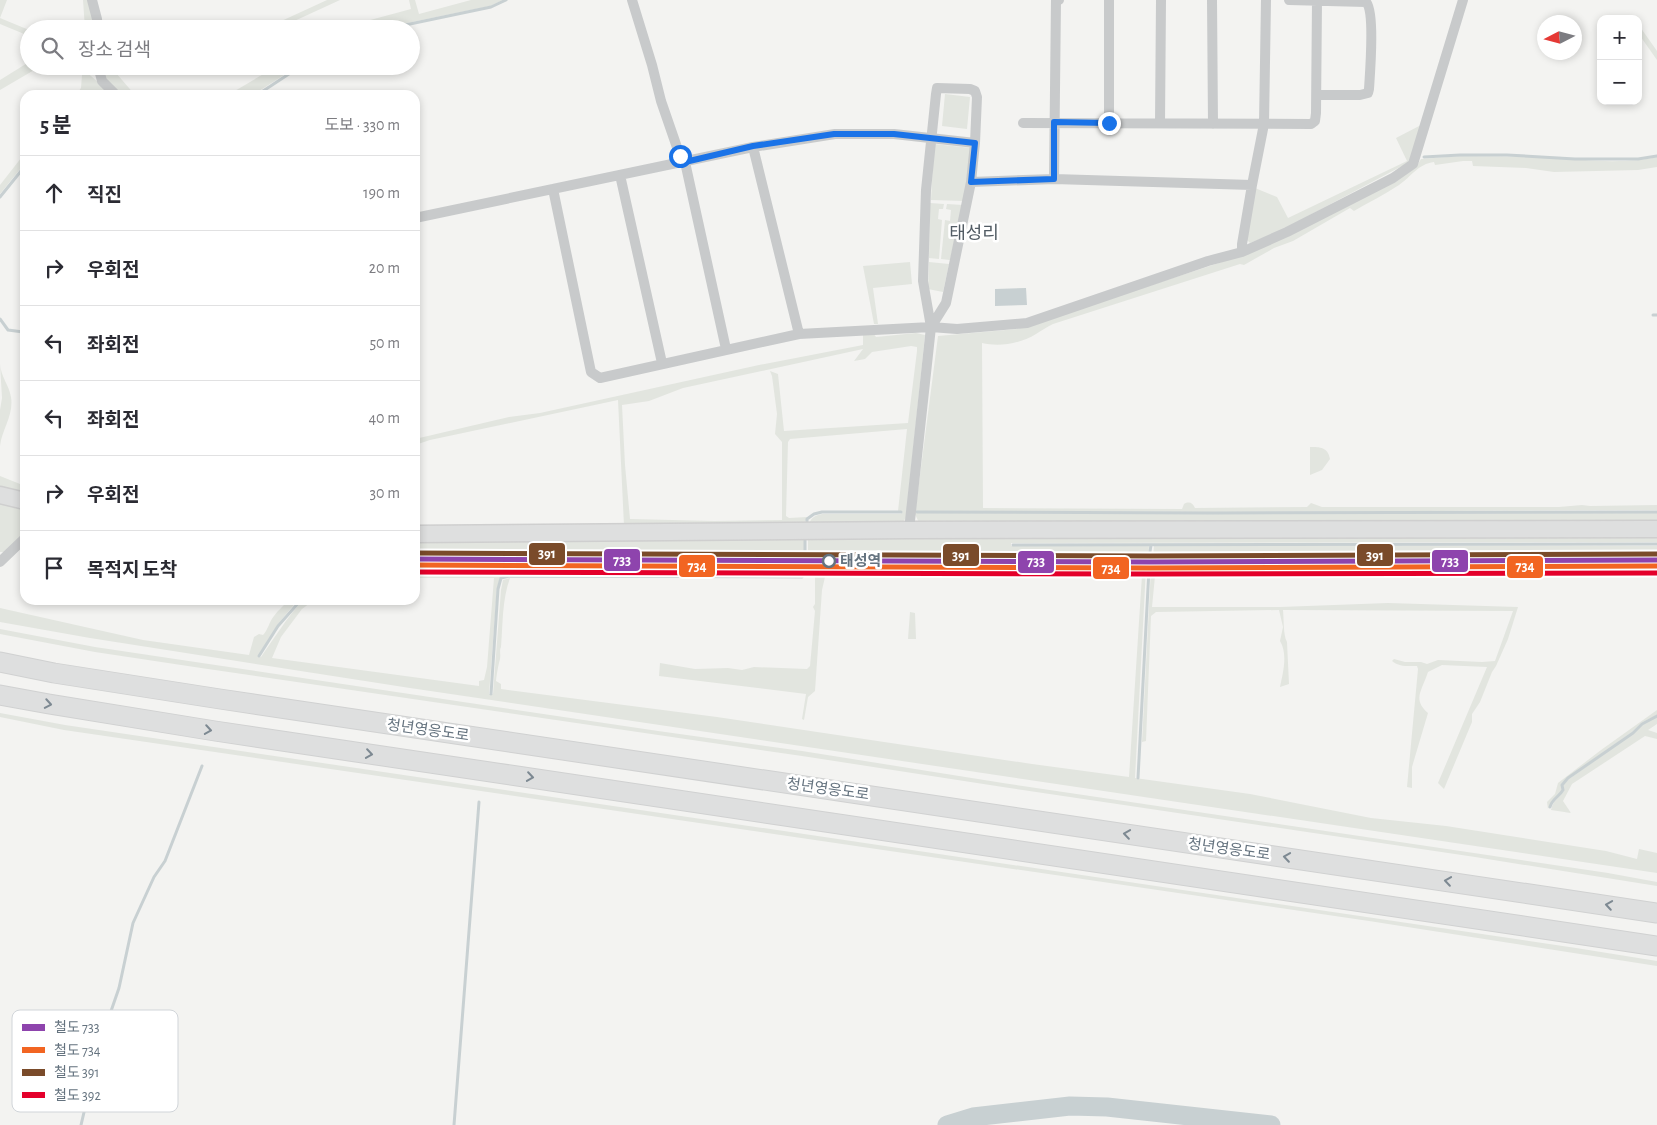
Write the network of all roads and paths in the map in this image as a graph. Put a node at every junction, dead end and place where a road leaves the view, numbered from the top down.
1 (92, 0) edge
2 (632, 0) edge
3 (1059, 0) edge
4 (1109, 0) edge
5 (1161, 0) edge
6 (1212, 0) edge
7 (1266, 0) edge
8 (1289, 0) edge
9 (1317, 0) edge
10 (1462, 0) edge
11 (97, 20) edge
12 (100, 75) edge
13 (111, 90) edge
14 (1317, 95) junction
15 (1023, 122) dead end
16 (1054, 122) junction
17 (1109, 123) junction
18 (1160, 123) junction
19 (1212, 124) junction
20 (1264, 124) junction
21 (930, 138) junction
22 (975, 143) junction
23 (753, 146) junction
24 (685, 162) junction
25 (620, 175) junction
26 (1054, 179) junction
27 (971, 182) junction
28 (1252, 185) junction
29 (553, 189) junction
30 (420, 217) edge
31 (1242, 252) junction
32 (931, 327) junction
33 (799, 334) junction
34 (726, 349) junction
35 (662, 363) junction
36 (0, 494) edge
37 (20, 500) edge
38 (1657, 529) edge
39 (909, 530) junction
40 (420, 534) edge
41 (20, 543) edge
42 (0, 562) edge
43 (0, 662) edge
44 (0, 695) edge
45 (1657, 914) edge
46 (1657, 946) edge

1 - 11 street
2 - 24 street
3 - 16 street
4 - 17 street
5 - 18 street
6 - 19 street
7 - 20 street
8 - 9 street
9 - 14 street
9 - 14 street
10 - 31 street
12 - 13 street
14 - 20 street
15 - 16 street
16 - 17 street
16 - 26 street
17 - 18 street
18 - 19 street
19 - 20 street
20 - 28 street
21 - 22 street
21 - 22 street
21 - 23 street
21 - 32 street
22 - 27 street
23 - 24 street
23 - 33 street
24 - 25 street
24 - 34 street
25 - 29 street
25 - 35 street
26 - 27 street
26 - 28 street
27 - 32 street
28 - 31 street
29 - 30 street
29 - 35 street
31 - 32 street
32 - 33 street
32 - 39 street
33 - 34 street
34 - 35 street
36 - 37 main road
38 - 39 main road
39 - 40 main road
41 - 42 street
45 -> 43 highway, 청년영웅도로
44 -> 46 highway, 청년영웅도로

